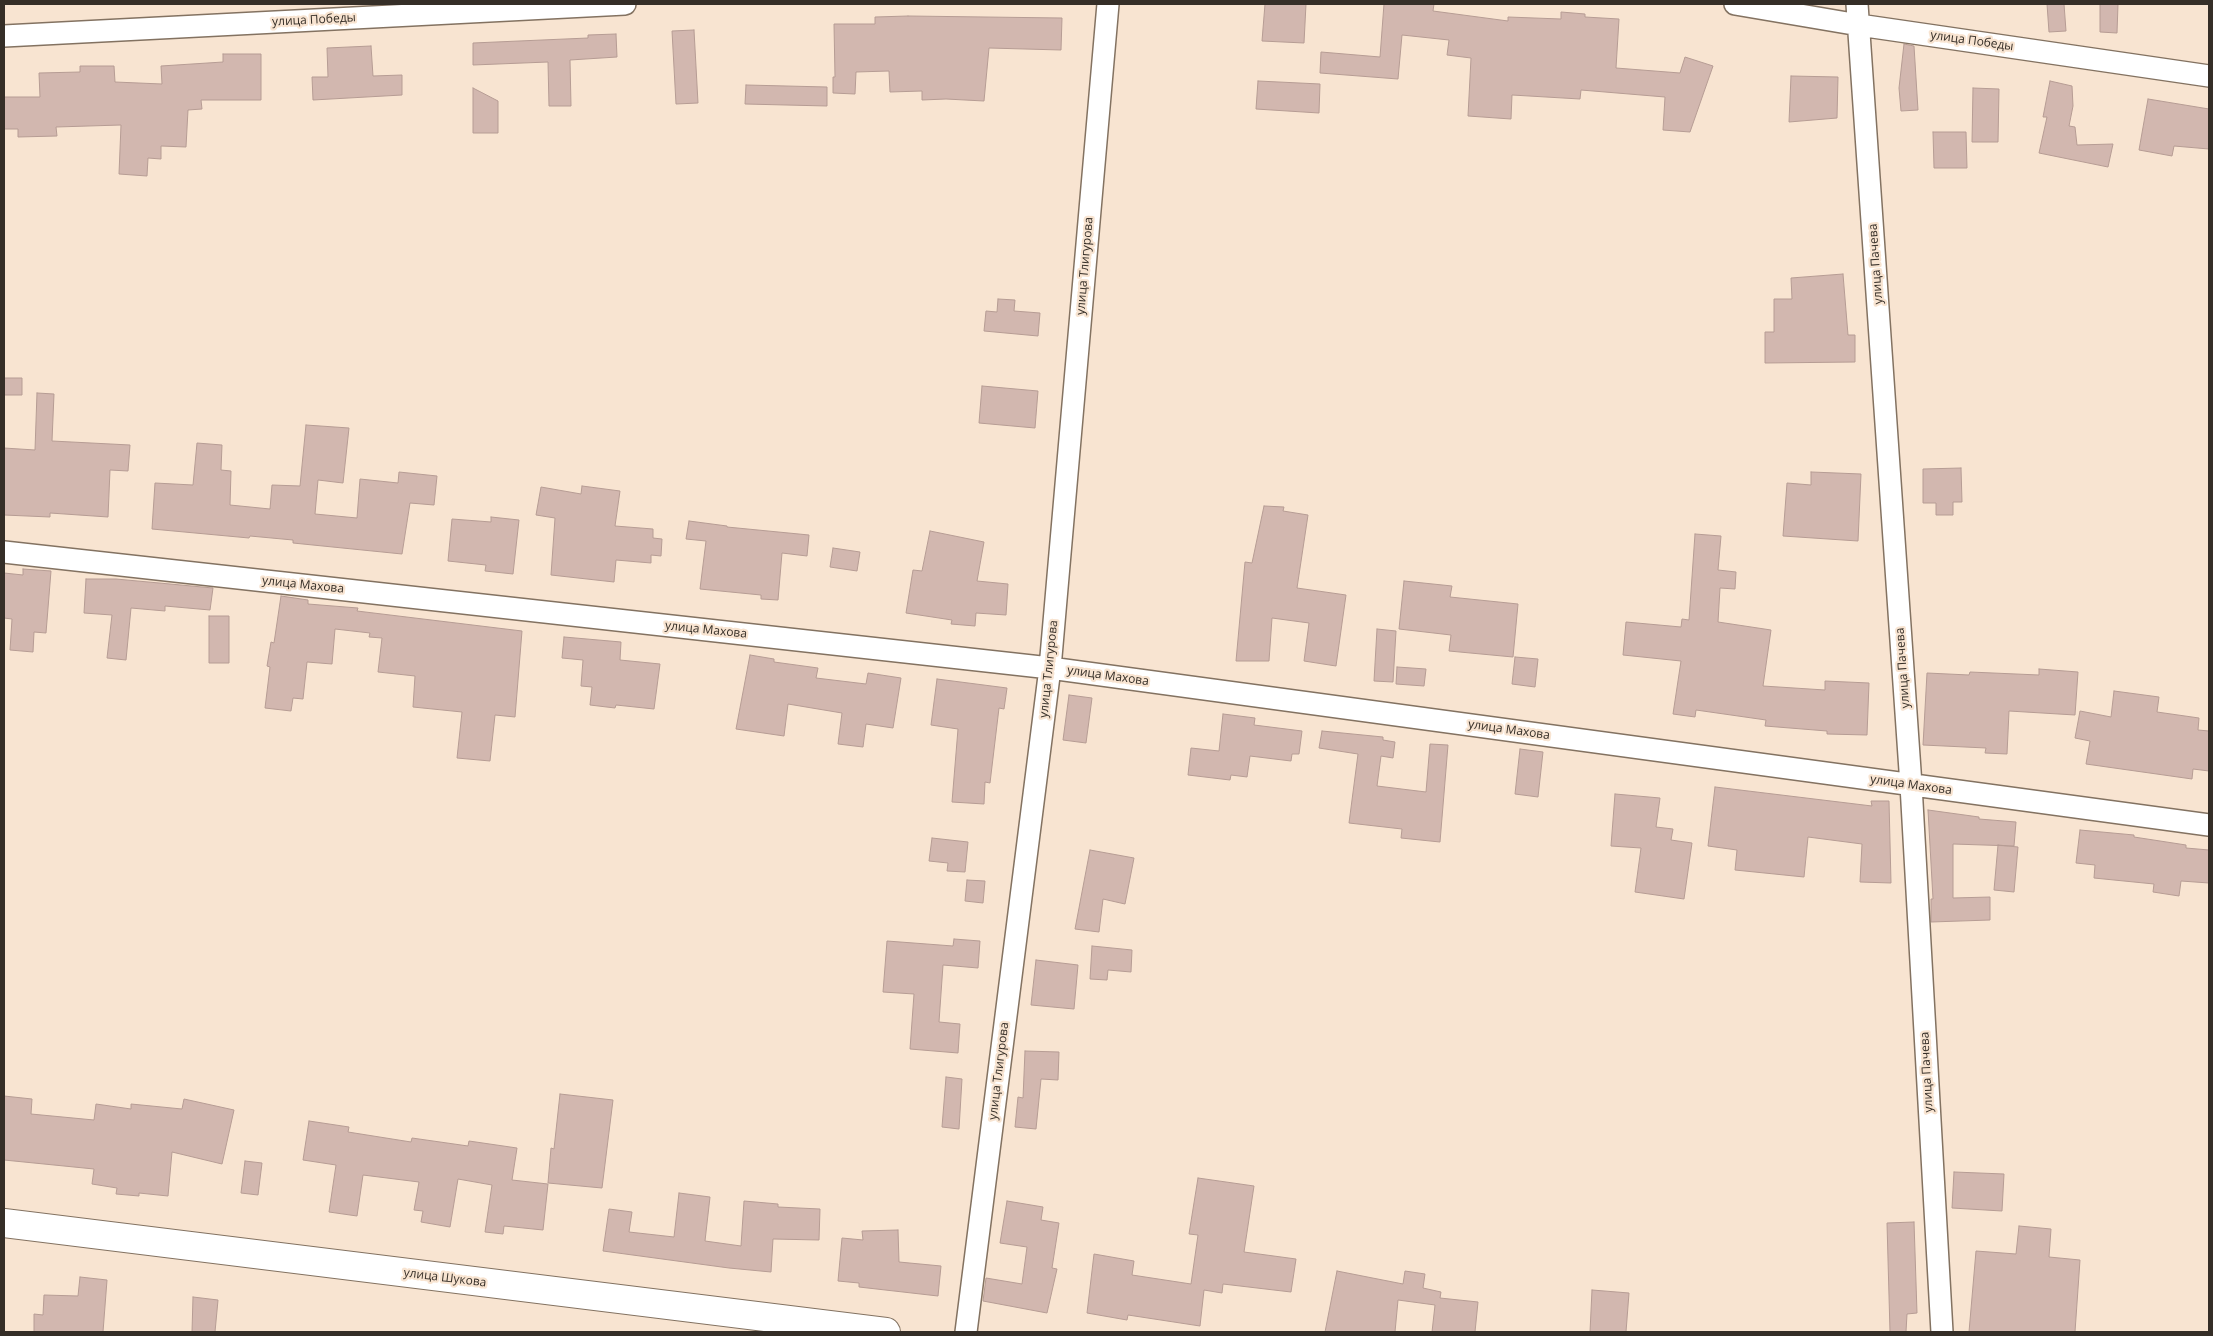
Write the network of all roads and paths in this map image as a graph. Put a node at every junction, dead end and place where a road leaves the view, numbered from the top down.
1 (625, 4) edge
2 (1108, 4) edge
3 (1735, 4) edge
4 (1858, 4) edge
5 (1859, 25) junction
6 (4, 36) edge
7 (2209, 76) edge
8 (4, 552) edge
9 (1050, 668) junction
10 (1911, 785) junction
11 (2209, 825) edge
12 (4, 1223) edge
13 (886, 1332) edge
14 (966, 1332) edge
15 (1942, 1332) edge

1 - 6 street, улица Победы
2 - 9 street, улица Тлигурова
3 - 5 street, улица Победы
4 - 5 street, улица Пачева
5 - 7 street, улица Победы
5 - 10 street, улица Пачева
8 - 9 street, улица Махова
9 - 10 street, улица Махова
9 - 14 street, улица Тлигурова
10 - 11 street, улица Махова
10 - 15 street, улица Пачева
12 - 13 main road, улица Шукова

